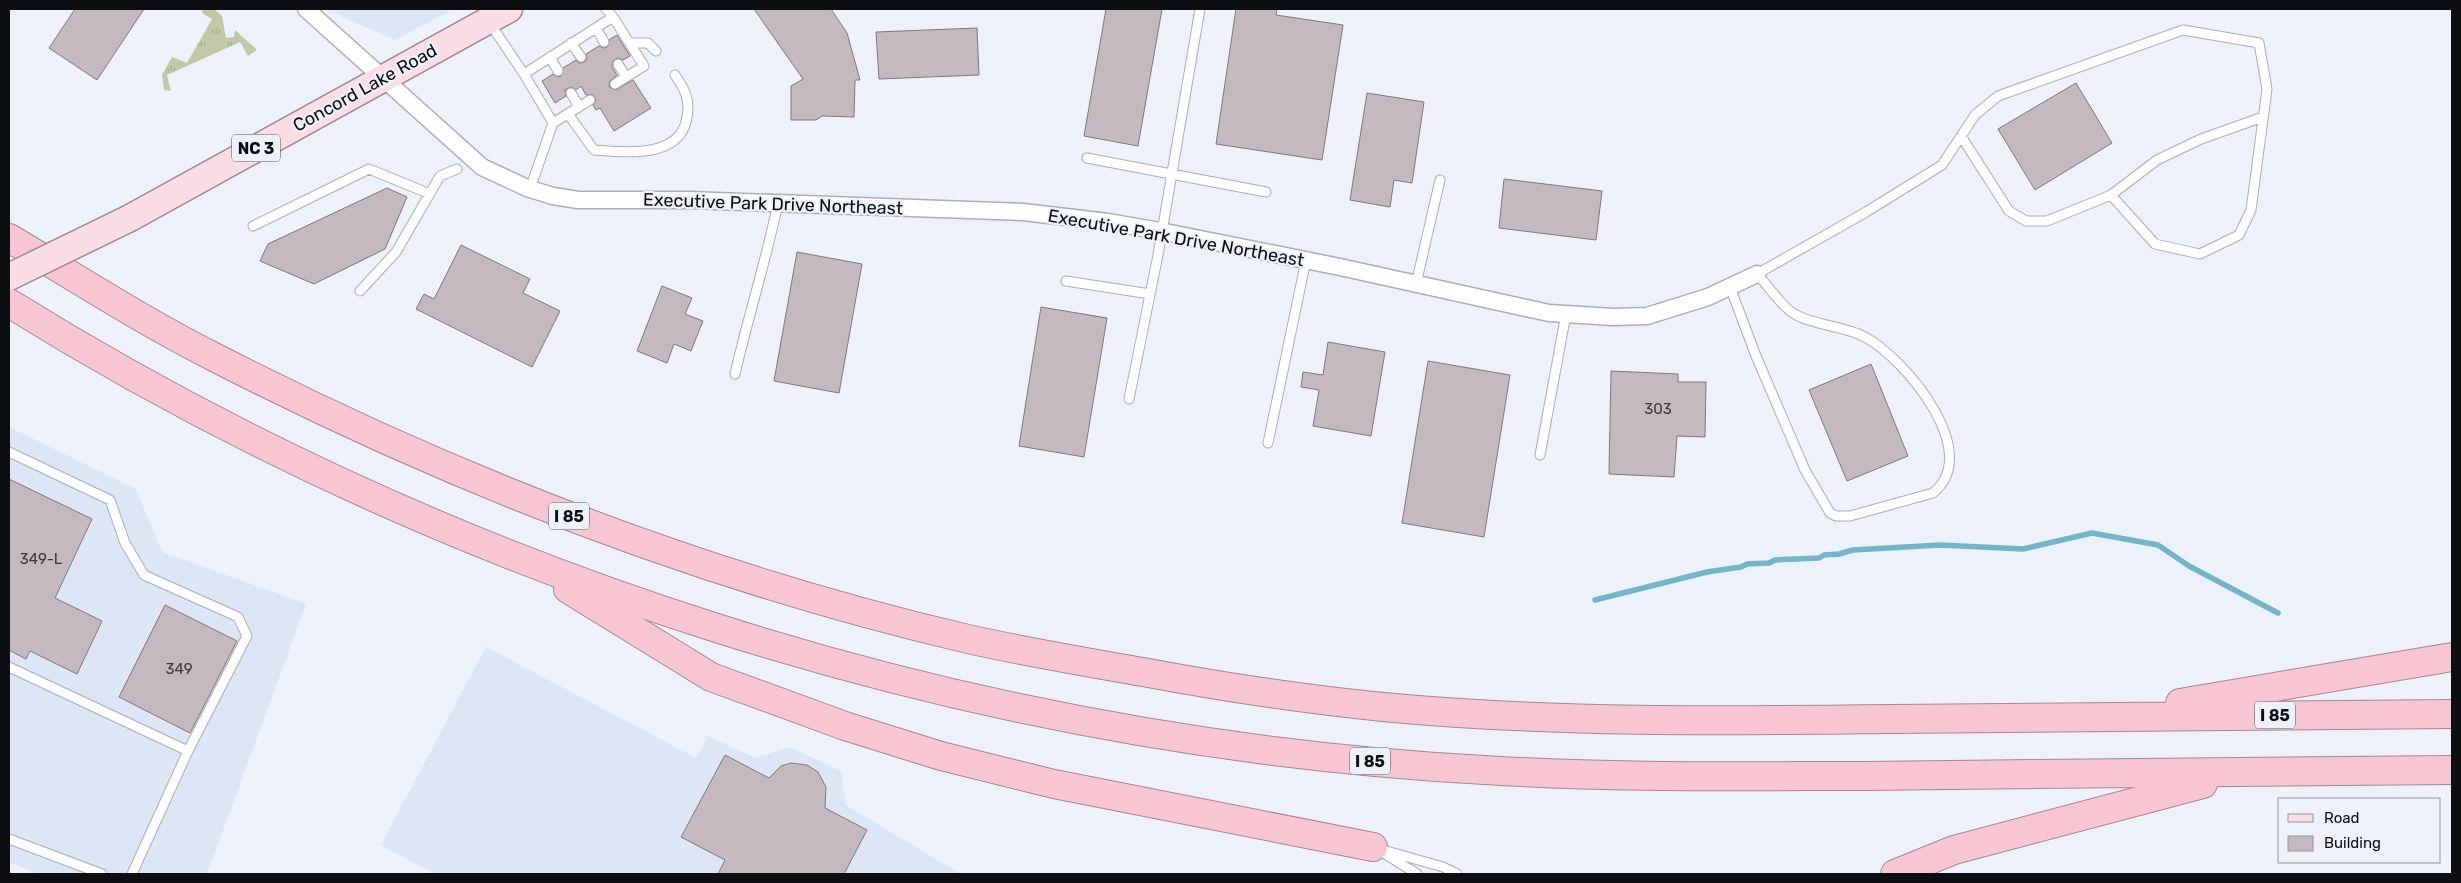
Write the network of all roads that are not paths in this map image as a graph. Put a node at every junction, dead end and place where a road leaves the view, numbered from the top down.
1 (306, 9) edge
2 (606, 9) edge
3 (1200, 9) edge
4 (498, 15) edge
5 (614, 17) junction
6 (596, 28) junction
7 (604, 42) dead end
8 (572, 43) junction
9 (630, 43) junction
10 (656, 51) dead end
11 (550, 57) junction
12 (580, 57) dead end
13 (618, 64) dead end
14 (558, 71) dead end
15 (524, 74) junction
16 (675, 75) dead end
17 (626, 77) junction
18 (382, 78) junction
19 (615, 84) dead end
20 (571, 93) dead end
21 (590, 100) dead end
22 (579, 107) junction
23 (568, 114) junction
24 (2263, 118) junction
25 (553, 123) junction
26 (1961, 136) junction
27 (1087, 158) dead end
28 (457, 169) dead end
29 (1171, 174) junction
30 (1440, 180) dead end
31 (530, 189) junction
32 (1266, 192) dead end
33 (430, 194) junction
34 (2111, 195) junction
35 (778, 204) junction
36 (253, 226) dead end
37 (1160, 232) junction
38 (9, 238) edge
39 (1306, 260) junction
40 (1757, 274) junction
41 (9, 277) edge
42 (1066, 282) dead end
43 (1416, 284) junction
44 (1730, 287) junction
45 (360, 291) dead end
46 (1150, 294) junction
47 (9, 303) edge
48 (1566, 314) junction
49 (735, 374) dead end
50 (1129, 399) dead end
51 (1268, 443) dead end
52 (9, 452) edge
53 (1540, 455) dead end
54 (520, 559) junction
55 (2452, 657) edge
56 (9, 667) edge
57 (2452, 714) edge
58 (2097, 717) junction
59 (188, 751) junction
60 (2452, 770) edge
61 (2245, 773) junction
62 (9, 839) edge
63 (1373, 847) junction
64 (102, 874) edge
65 (132, 874) edge
66 (1417, 874) edge
67 (1457, 874) edge
68 (1895, 874) edge

1 - 18 street, Executive Park Drive Northeast
2 - 5 lane
3 - 29 lane
4 - 15 lane
4 - 18 main road, Concord Lake Road / NC 3
5 - 6 lane
5 - 9 lane
6 - 7 lane
6 - 8 lane
8 - 11 lane
8 - 12 lane
9 - 10 lane
9 - 17 lane
11 - 14 lane
11 - 15 lane
13 - 17 lane
15 - 25 lane
16 - 23 lane
17 - 19 lane
18 - 31 street, Executive Park Drive Northeast
18 - 41 main road, Concord Lake Road / NC 3, bridge
20 - 22 lane
21 - 22 lane
22 - 23 lane
23 - 25 lane
24 - 26 lane
24 - 34 lane
24 - 34 lane
25 - 31 lane
26 - 34 lane
26 - 40 lane
27 - 29 lane
28 - 33 lane
29 - 32 lane
29 - 37 lane
30 - 43 lane
31 - 35 street, Executive Park Drive Northeast
33 - 36 lane
33 - 45 lane
35 - 37 street, Executive Park Drive Northeast
35 - 49 lane
37 - 39 street, Executive Park Drive Northeast
37 - 46 lane
38 - 58 highway, I 85
39 - 43 street, Executive Park Drive Northeast
39 - 51 lane
40 - 44 street, Executive Park Drive Northeast
40 - 44 lane
42 - 46 lane
43 - 48 street, Executive Park Drive Northeast
44 - 48 street, Executive Park Drive Northeast
46 - 50 lane
47 - 54 highway, I 85
48 - 53 lane
52 - 59 lane
54 - 61 highway, I 85
54 - 63 highway
55 - 58 highway
56 - 59 lane
57 - 58 highway, I 85
59 - 65 lane
60 - 61 highway, I 85
61 - 68 highway
62 - 64 lane
63 - 66 lane
63 - 67 lane

